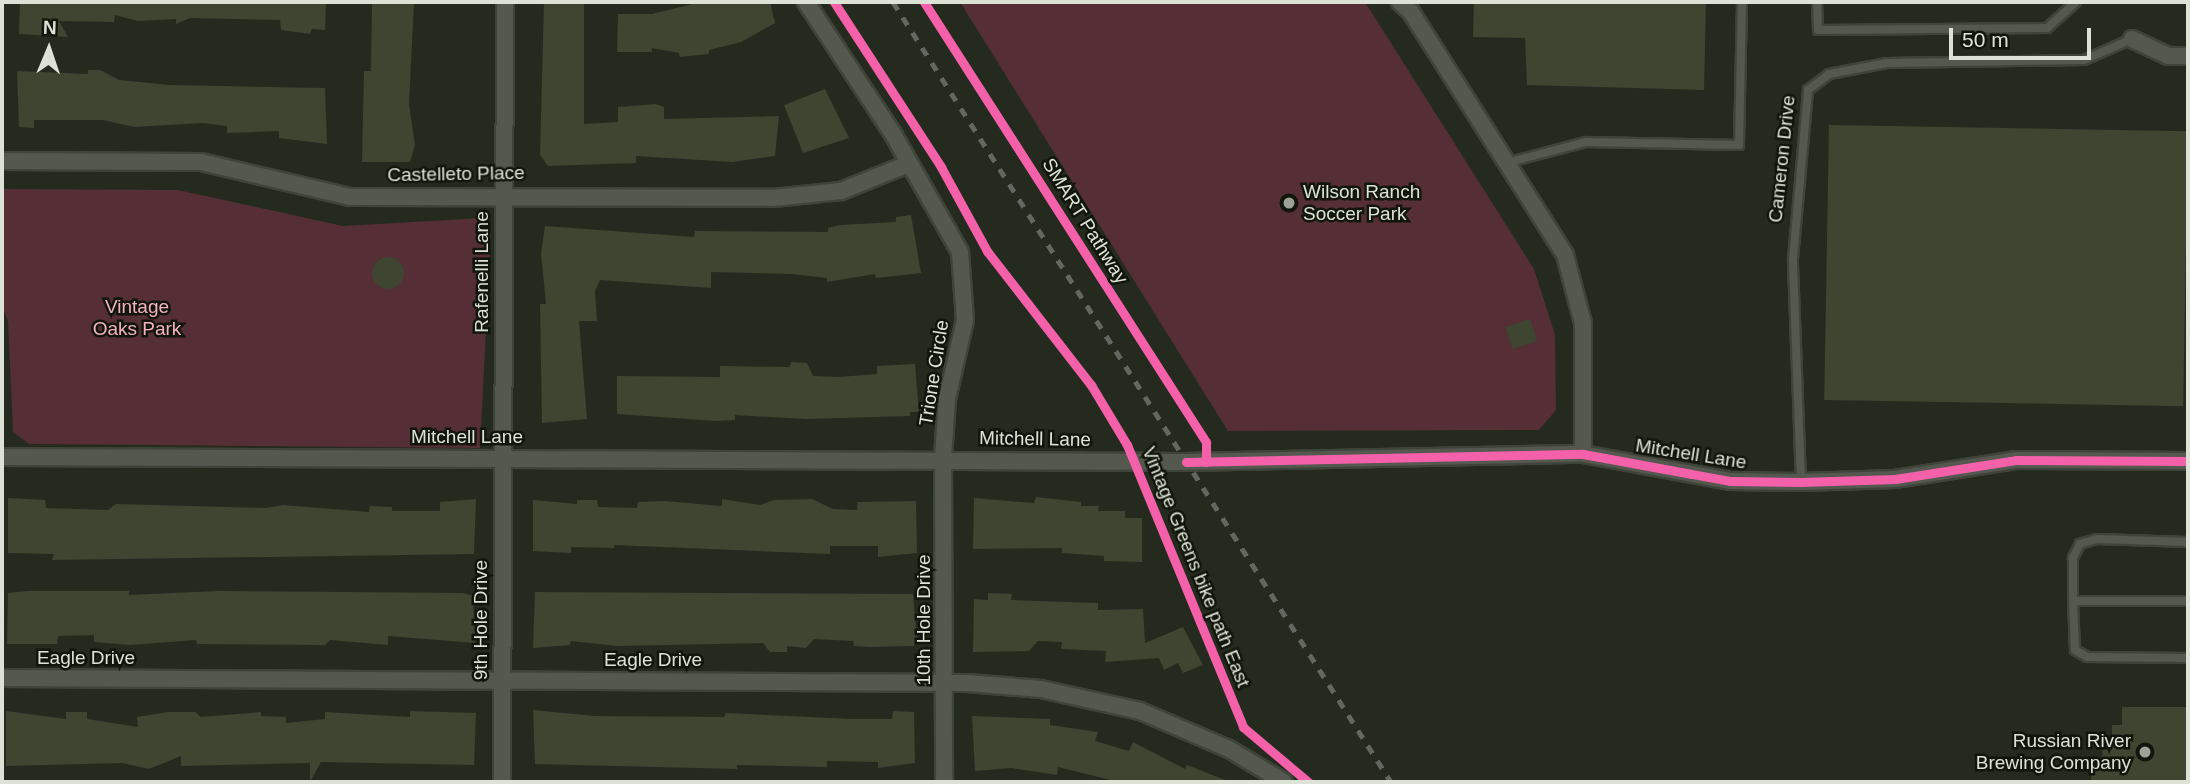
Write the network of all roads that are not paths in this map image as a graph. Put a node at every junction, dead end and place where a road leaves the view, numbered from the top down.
1 (505, 2) edge
2 (806, 2) edge
3 (1400, 2) edge
4 (1742, 2) edge
5 (1817, 2) edge
6 (2076, 2) edge
7 (2132, 39) joint
8 (2188, 56) edge
9 (2, 161) edge
10 (908, 163) junction
11 (1506, 163) junction
12 (504, 194) junction
13 (1583, 454) junction
14 (2, 457) edge
15 (502, 458) junction
16 (943, 458) junction
17 (2188, 461) edge
18 (1801, 482) junction
19 (2188, 542) edge
20 (2188, 600) edge
21 (2073, 601) junction
22 (2188, 658) edge
23 (2, 678) edge
24 (502, 680) junction
25 (945, 682) junction
26 (502, 782) edge
27 (944, 782) edge
28 (1284, 782) edge

1 - 12 street, Rafenelli Lane
2 - 10 street, Trione Circle
3 - 11 street
4 - 11 lane
5 - 6 lane
7 - 8 street
7 - 18 lane, Cameron Drive
9 - 12 street, Castelleto Place
10 - 12 street, Castelleto Place
10 - 16 street, Trione Circle
11 - 13 street
12 - 15 street, Rafenelli Lane
13 - 16 street, Mitchell Lane
13 - 18 street, Mitchell Lane
14 - 15 street, Mitchell Lane
15 - 16 street, Mitchell Lane
15 - 24 street, 9th Hole Drive
16 - 25 street, 10th Hole Drive
17 - 18 street, Mitchell Lane
19 - 21 lane
20 - 21 lane
21 - 22 lane
23 - 24 street, Eagle Drive
24 - 25 street, Eagle Drive
24 - 26 street, 9th Hole Drive
25 - 27 street, 10th Hole Drive
25 - 28 street, Eagle Drive

